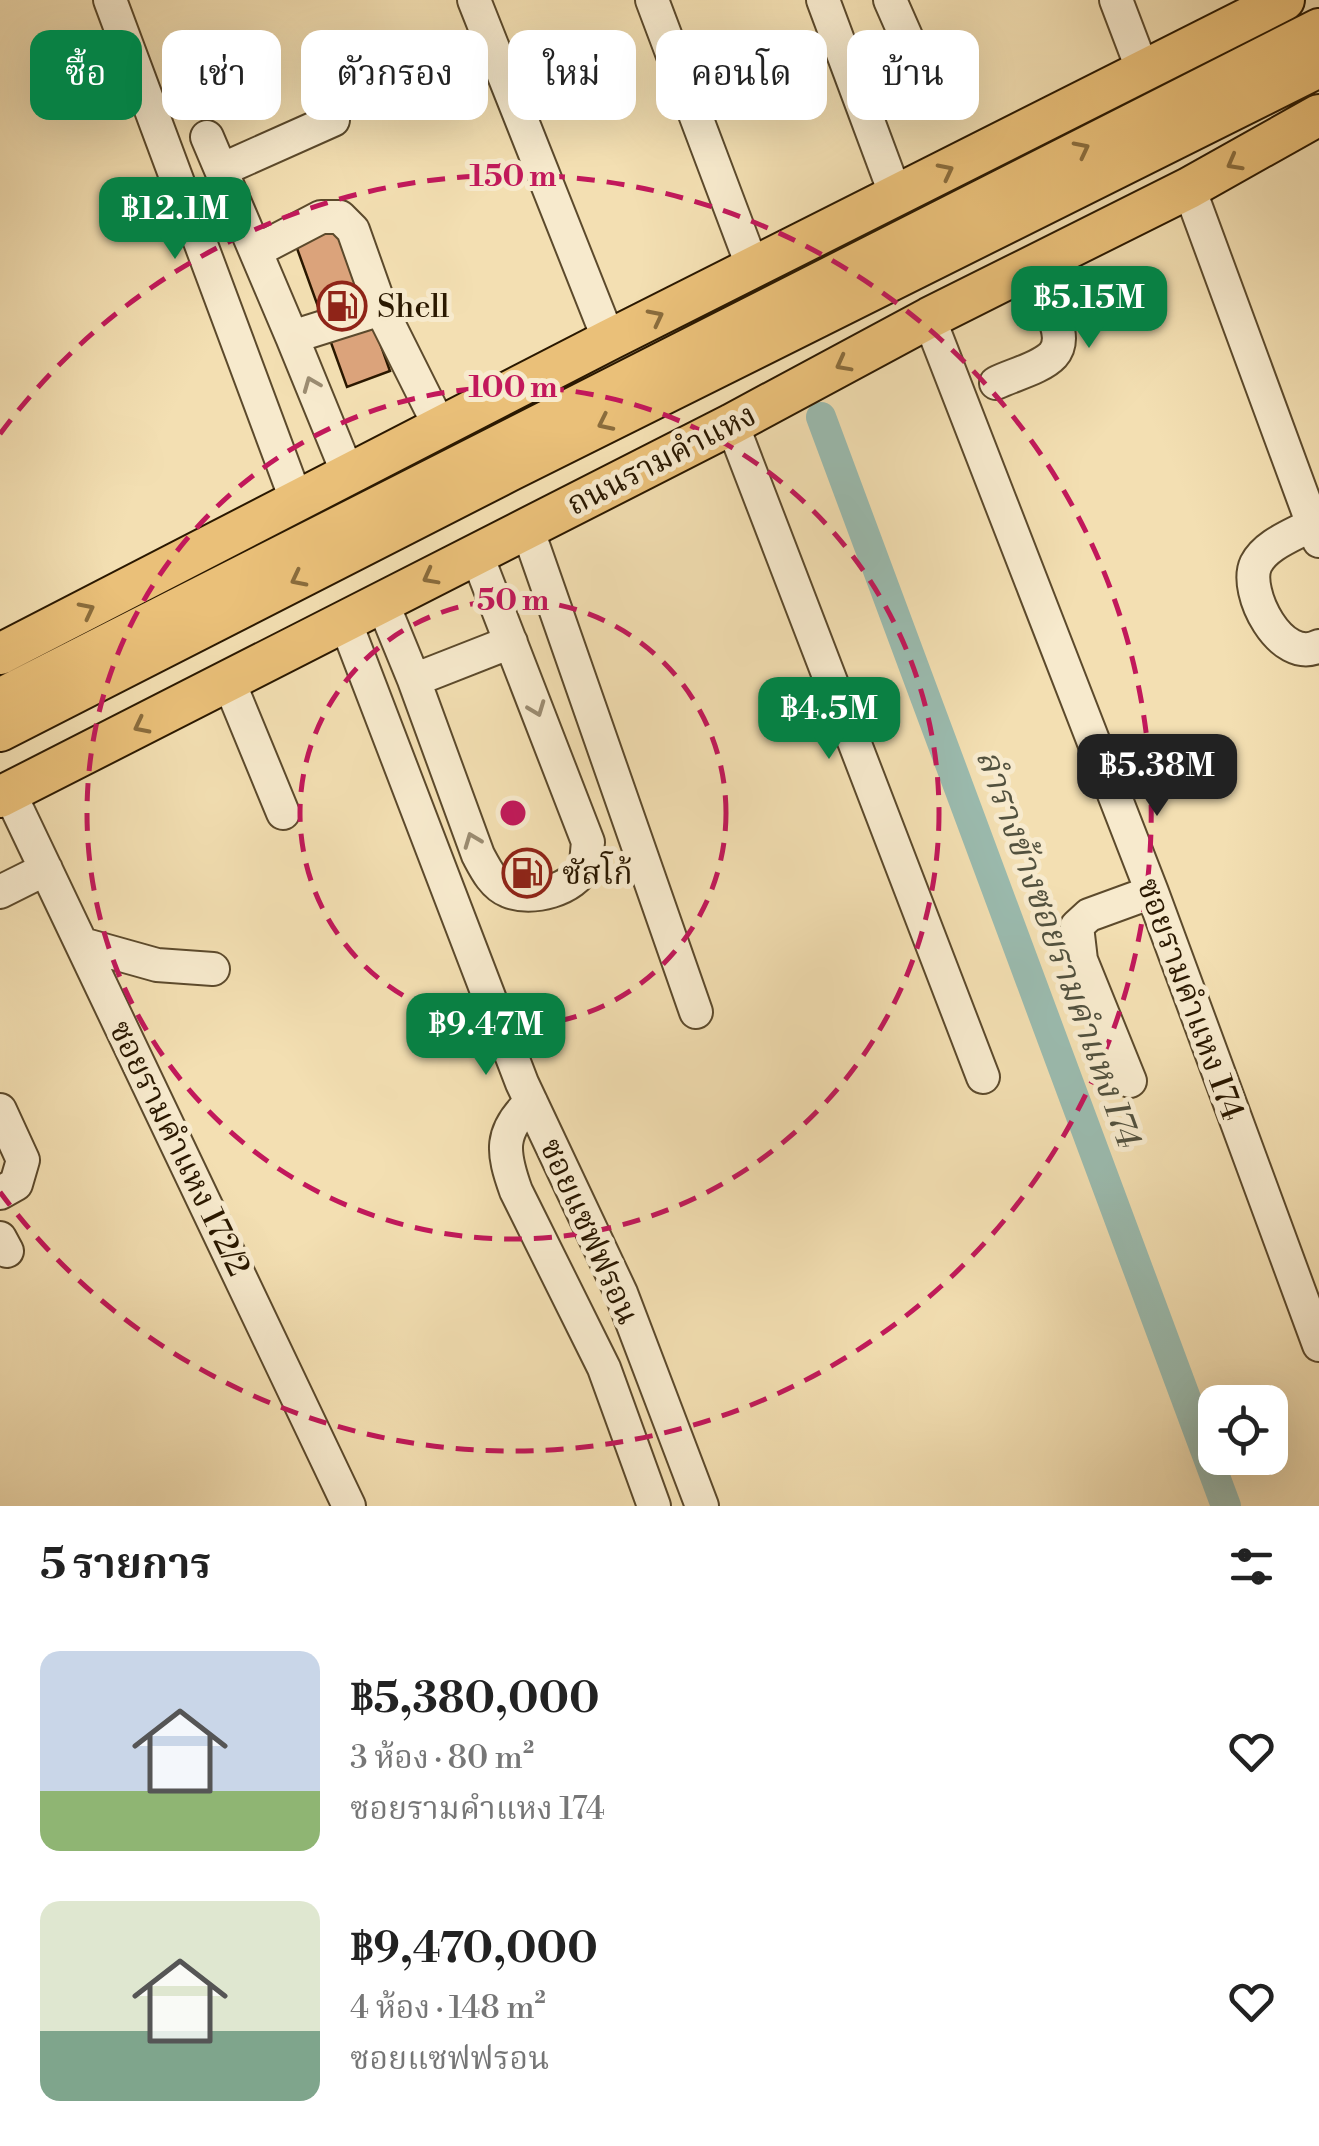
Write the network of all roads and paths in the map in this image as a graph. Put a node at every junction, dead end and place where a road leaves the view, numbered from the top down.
1 (110, 0) edge
2 (474, 0) edge
3 (652, 0) edge
4 (823, 0) edge
5 (890, 0) edge
6 (1116, 0) edge
7 (1284, 0) edge
8 (1319, 29) edge
9 (903, 30) edge
10 (1319, 67) edge
11 (1143, 72) junction
12 (1319, 115) edge
13 (333, 120) dead end
14 (207, 137) dead end
15 (221, 170) junction
16 (1189, 188) junction
17 (896, 196) junction
18 (256, 251) junction
19 (753, 268) junction
20 (1027, 269) junction
21 (381, 309) junction
22 (929, 318) junction
23 (292, 338) junction
24 (609, 340) junction
25 (996, 382) dead end
26 (732, 424) junction
27 (440, 427) junction
28 (502, 458) junction
29 (348, 474) junction
30 (297, 502) junction
31 (527, 528) junction
32 (1316, 532) edge
33 (476, 553) junction
34 (382, 602) junction
35 (346, 621) junction
36 (511, 642) junction
37 (1319, 646) edge
38 (0, 654) edge
39 (414, 680) junction
40 (228, 682) junction
41 (0, 699) edge
42 (0, 731) edge
43 (4, 795) edge
44 (283, 813) dead end
45 (46, 869) junction
46 (0, 892) edge
47 (1152, 892) junction
48 (82, 944) junction
49 (213, 969) dead end
50 (696, 1012) dead end
51 (983, 1078) dead end
52 (1130, 1081) dead end
53 (531, 1102) junction
54 (0, 1110) edge
55 (0, 1194) edge
56 (1319, 1345) edge
57 (349, 1506) edge
58 (654, 1506) edge
59 (702, 1506) edge

1 - 30 street
2 - 24 street
3 - 19 street
4 - 17 street
5 - 9 street
6 - 11 street
7 - 11 main road
28 -> 8 main road, ถนนรามคำแหง
10 -> 28 main road, ถนนรามคำแหง
17 -> 11 main road
12 -> 16 main road, ถนนรามคำแหง
13 - 15 street
14 - 15 street
15 - 18 street
16 - 20 main road, ถนนรามคำแหง
16 - 32 street
17 - 19 main road
18 - 21 street
18 - 23 street
24 -> 19 main road
20 - 22 main road, ถนนรามคำแหง
20 - 25 street
21 - 23 street
21 - 27 street
22 -> 26 main road, ถนนรามคำแหง
22 - 47 street, ซอยรามคำแหง 174
29 -> 23 street
24 - 27 main road
26 - 31 main road, ถนนรามคำแหง
26 - 51 street
27 - 29 main road
28 - 41 main road, ถนนรามคำแหง
28 -> 42 main road, ถนนรามคำแหง
29 - 30 main road
38 -> 30 main road
31 - 33 main road, ถนนรามคำแหง
31 - 50 street
32 - 37 street
33 -> 34 main road, ถนนรามคำแหง
33 - 36 street
34 - 35 main road, ถนนรามคำแหง
34 - 39 street
35 - 40 main road, ถนนรามคำแหง
35 - 53 street, ซอยแซฟฟรอน
36 - 39 street
36 -> 39 street
40 -> 43 main road, ถนนรามคำแหง
40 - 44 street
43 - 45 street, ซอยรามคำแหง 172/2
45 - 46 street
45 - 48 street, ซอยรามคำแหง 172/2
47 - 52 street
47 - 56 street, ซอยรามคำแหง 174
48 - 49 street
48 - 57 street, ซอยรามคำแหง 172/2
53 - 58 street
53 - 59 street, ซอยแซฟฟรอน
54 - 55 street

